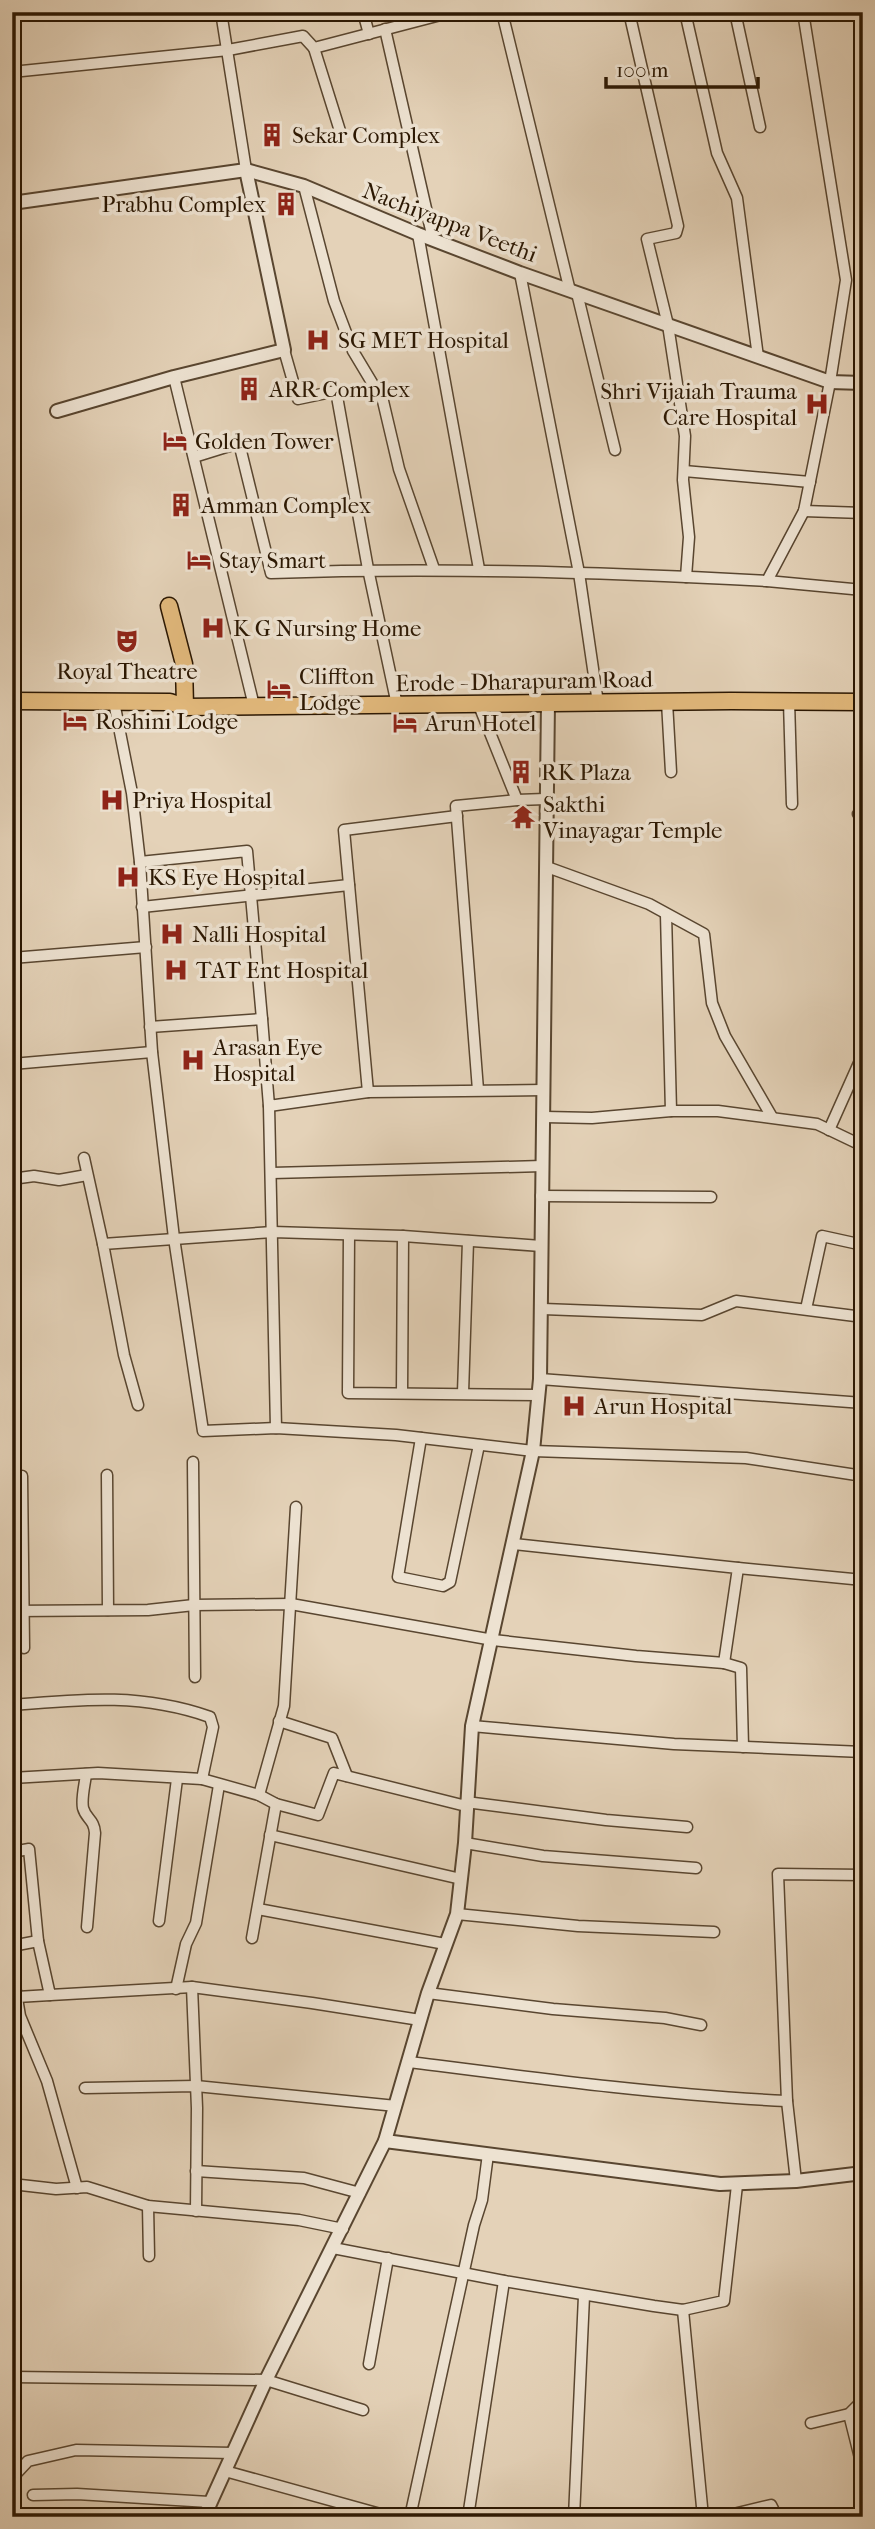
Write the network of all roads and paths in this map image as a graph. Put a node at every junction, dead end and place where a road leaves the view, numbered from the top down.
1 (221, 12) edge
2 (363, 12) edge
3 (452, 12) edge
4 (502, 12) edge
5 (629, 12) edge
6 (685, 12) edge
7 (735, 12) edge
8 (803, 12) edge
9 (385, 29) junction
10 (369, 34) junction
11 (314, 48) junction
12 (228, 50) junction
13 (12, 72) edge
14 (760, 127) dead end
15 (340, 131) dead end
16 (246, 170) junction
17 (304, 186) junction
18 (12, 203) edge
19 (418, 234) junction
20 (433, 239) junction
21 (520, 273) junction
22 (573, 292) junction
23 (668, 325) junction
24 (284, 350) junction
25 (758, 357) junction
26 (174, 377) junction
27 (830, 382) junction
28 (863, 383) edge
29 (57, 411) dead end
30 (615, 450) dead end
31 (194, 457) junction
32 (684, 471) junction
33 (810, 482) junction
34 (804, 511) junction
35 (863, 513) edge
36 (368, 569) junction
37 (434, 569) junction
38 (479, 569) junction
39 (579, 573) junction
40 (686, 577) junction
41 (767, 581) junction
42 (863, 590) edge
43 (169, 606) dead end
44 (12, 701) edge
45 (789, 701) junction
46 (548, 702) junction
47 (667, 702) junction
48 (863, 702) edge
49 (478, 703) junction
50 (598, 703) junction
51 (397, 705) junction
52 (254, 706) junction
53 (115, 707) junction
54 (185, 707) junction
55 (12, 711) edge
56 (671, 772) dead end
57 (545, 799) junction
58 (517, 800) junction
59 (792, 804) dead end
60 (457, 816) junction
61 (140, 862) junction
62 (547, 867) junction
63 (349, 886) junction
64 (251, 894) junction
65 (142, 907) junction
66 (666, 914) junction
67 (146, 947) junction
68 (12, 958) edge
69 (262, 1019) junction
70 (150, 1027) junction
71 (152, 1052) junction
72 (863, 1055) edge
73 (12, 1064) edge
74 (478, 1090) junction
75 (544, 1090) junction
76 (368, 1091) junction
77 (269, 1106) junction
78 (671, 1111) junction
79 (545, 1117) junction
80 (772, 1117) junction
81 (828, 1129) junction
82 (863, 1146) edge
83 (84, 1158) dead end
84 (542, 1166) junction
85 (272, 1173) junction
86 (87, 1175) junction
87 (12, 1179) edge
88 (541, 1196) junction
89 (711, 1197) dead end
90 (273, 1232) junction
91 (349, 1235) junction
92 (403, 1236) junction
93 (174, 1238) junction
94 (468, 1241) junction
95 (103, 1244) junction
96 (863, 1245) edge
97 (541, 1247) junction
98 (806, 1309) junction
99 (542, 1310) junction
100 (863, 1317) edge
101 (540, 1379) junction
102 (402, 1393) junction
103 (463, 1393) junction
104 (539, 1395) junction
105 (863, 1403) edge
106 (138, 1405) dead end
107 (276, 1427) junction
108 (422, 1438) junction
109 (479, 1445) junction
110 (533, 1451) junction
111 (193, 1462) dead end
112 (107, 1475) dead end
113 (22, 1476) dead end
114 (863, 1476) edge
115 (296, 1507) dead end
116 (514, 1544) junction
117 (737, 1568) junction
118 (863, 1580) edge
119 (291, 1604) junction
120 (194, 1605) junction
121 (108, 1610) junction
122 (18, 1611) edge
123 (492, 1640) junction
124 (24, 1648) dead end
125 (724, 1663) junction
126 (195, 1677) dead end
127 (12, 1705) edge
128 (279, 1721) junction
129 (472, 1726) junction
130 (743, 1747) junction
131 (863, 1752) edge
132 (86, 1774) junction
133 (346, 1776) junction
134 (12, 1778) edge
135 (177, 1779) junction
136 (202, 1779) junction
137 (219, 1785) junction
138 (259, 1795) junction
139 (276, 1804) junction
140 (466, 1804) junction
141 (687, 1827) dead end
142 (270, 1836) junction
143 (863, 1837) edge
144 (465, 1843) junction
145 (12, 1852) edge
146 (696, 1868) dead end
147 (862, 1875) edge
148 (461, 1880) junction
149 (863, 1891) edge
150 (258, 1909) junction
151 (457, 1914) junction
152 (159, 1921) dead end
153 (86, 1927) dead end
154 (714, 1933) dead end
155 (252, 1938) dead end
156 (38, 1941) junction
157 (445, 1944) junction
158 (12, 1946) edge
159 (12, 1968) edge
160 (192, 1987) junction
161 (176, 1989) junction
162 (428, 1993) junction
163 (50, 1995) junction
164 (17, 1997) junction
165 (420, 2020) junction
166 (701, 2025) dead end
167 (410, 2062) junction
168 (196, 2086) junction
169 (85, 2088) dead end
170 (787, 2101) junction
171 (396, 2106) junction
172 (385, 2141) junction
173 (488, 2154) junction
174 (196, 2171) junction
175 (863, 2173) edge
176 (796, 2181) junction
177 (12, 2184) edge
178 (737, 2185) junction
179 (77, 2188) junction
180 (360, 2193) junction
181 (148, 2206) junction
182 (196, 2211) junction
183 (343, 2229) junction
184 (333, 2248) junction
185 (149, 2256) dead end
186 (388, 2259) junction
187 (464, 2273) junction
188 (504, 2281) junction
189 (584, 2296) junction
190 (683, 2310) junction
191 (369, 2364) dead end
192 (12, 2377) edge
193 (267, 2380) junction
194 (863, 2400) edge
195 (363, 2410) dead end
196 (849, 2414) junction
197 (810, 2423) dead end
198 (233, 2453) junction
199 (863, 2470) edge
200 (225, 2471) junction
201 (12, 2478) edge
202 (33, 2495) dead end
203 (209, 2502) junction
204 (204, 2517) edge
205 (391, 2517) edge
206 (410, 2517) edge
207 (468, 2517) edge
208 (574, 2517) edge
209 (703, 2517) edge
210 (721, 2517) edge
211 (777, 2517) edge

1 - 12 street
2 - 10 street
3 - 9 street
4 - 22 street
5 - 23 street
6 - 25 street
7 - 14 street
8 - 27 street
9 - 10 street
9 - 20 street
10 - 11 street
11 - 12 street
11 - 15 street
12 - 13 street
12 - 16 street
16 - 17 street, Nachiyappa Veethi
16 - 18 street, Nachiyappa Veethi
16 - 24 street
17 - 19 street, Nachiyappa Veethi
17 - 37 street
19 - 20 street, Nachiyappa Veethi
19 - 38 street
20 - 21 street, Nachiyappa Veethi
21 - 22 street, Nachiyappa Veethi
21 - 39 street
22 - 23 street, Nachiyappa Veethi
22 - 30 street
23 - 25 street, Nachiyappa Veethi
23 - 32 street
24 - 26 street
24 - 36 street
25 - 27 street, Nachiyappa Veethi
26 - 29 street
26 - 31 street
27 - 28 street, Nachiyappa Veethi
27 - 33 street
31 - 36 street
31 - 52 street
32 - 33 street
32 - 40 street
33 - 34 street
34 - 35 street
34 - 41 street
36 - 37 street
36 - 51 street
37 - 38 street
38 - 39 street
39 - 40 street
39 - 50 street
40 - 41 street
41 - 42 street
43 - 54 main road
44 - 53 main road, Erode - Dharapuram Road
45 - 47 main road, Erode - Dharapuram Road
45 - 48 main road, Erode - Dharapuram Road
45 - 59 street
46 - 49 main road, Erode - Dharapuram Road
46 - 50 main road, Erode - Dharapuram Road
46 - 57 street
47 - 50 main road, Erode - Dharapuram Road
47 - 56 street
49 - 51 main road, Erode - Dharapuram Road
49 - 58 street
51 - 52 main road, Erode - Dharapuram Road
52 - 54 main road, Erode - Dharapuram Road
53 - 54 main road, Erode - Dharapuram Road
53 - 55 main road, Erode - Dharapuram Road
53 - 61 street
57 - 58 street
57 - 62 street
58 - 60 street
60 - 63 street
60 - 74 street
61 - 64 street
61 - 65 street
62 - 66 street
62 - 75 street
63 - 64 street
63 - 76 street
64 - 65 street
64 - 69 street
65 - 67 street
66 - 78 street
66 - 80 street
67 - 68 street
67 - 70 street
69 - 70 street
69 - 77 street
70 - 71 street
71 - 73 street
71 - 93 street
72 - 81 street
74 - 75 street
74 - 76 street
75 - 79 street
76 - 77 street
77 - 85 street
78 - 79 street
78 - 80 street
79 - 84 street
80 - 81 street
81 - 82 street
83 - 86 street
84 - 85 street
84 - 88 street
85 - 90 street
86 - 87 street
86 - 95 street
88 - 89 street
88 - 97 street
90 - 91 street
90 - 93 street
90 - 107 street
91 - 92 street
91 - 102 street
92 - 94 street
92 - 102 street
93 - 95 street
93 - 107 street
94 - 97 street
94 - 103 street
95 - 106 street
96 - 98 street
97 - 99 street
98 - 99 street
98 - 100 street
99 - 101 street
101 - 104 street
101 - 105 street
102 - 103 street
103 - 104 street
104 - 110 street
107 - 108 street
108 - 109 street
108 - 109 street
109 - 110 street
110 - 114 street
110 - 116 street
111 - 120 street
112 - 121 street
113 - 122 street
115 - 119 street
116 - 117 street
116 - 123 street
117 - 118 street
117 - 125 street
119 - 120 street
119 - 123 street
119 - 128 street
120 - 121 street
120 - 126 street
121 - 122 street
122 - 124 street
123 - 125 street
123 - 129 street
125 - 130 street
127 - 136 street
128 - 133 street
128 - 138 street
129 - 130 street
129 - 140 street
130 - 131 street
132 - 134 street
132 - 135 street
132 - 153 street
133 - 139 street
133 - 140 street
135 - 136 street
135 - 152 street
136 - 137 street
137 - 138 street
137 - 161 street
138 - 139 street
139 - 142 street
140 - 141 street
140 - 144 street
142 - 148 street
142 - 150 street
143 - 147 street
144 - 146 street
144 - 148 street
145 - 156 street
147 - 149 street
147 - 170 street
148 - 151 street
150 - 155 street
150 - 157 street
151 - 154 street
151 - 157 street
156 - 158 street
156 - 163 street
157 - 162 street
159 - 164 street
160 - 161 street
160 - 165 street
160 - 168 street
161 - 163 street
162 - 165 street
162 - 166 street
163 - 164 street
164 - 179 street
165 - 167 street
167 - 170 street
167 - 171 street
168 - 169 street
168 - 171 street
168 - 174 street
170 - 176 street
171 - 172 street
172 - 173 street
172 - 180 street
173 - 178 street
173 - 187 street
174 - 180 street
174 - 182 street
175 - 176 street
176 - 178 street
177 - 179 street
178 - 190 street
179 - 181 street
180 - 183 street
181 - 182 street
181 - 185 street
182 - 183 street
183 - 184 street
184 - 186 street
184 - 193 street
186 - 187 street
186 - 191 street
187 - 188 street
187 - 206 street
188 - 189 street
188 - 207 street
189 - 190 street
189 - 208 street
190 - 209 street
192 - 193 street
193 - 195 street
193 - 198 street
194 - 196 street
196 - 197 street
196 - 199 street
198 - 200 street
198 - 201 street
200 - 203 street
200 - 205 street
202 - 203 street
203 - 204 street
210 - 211 street

